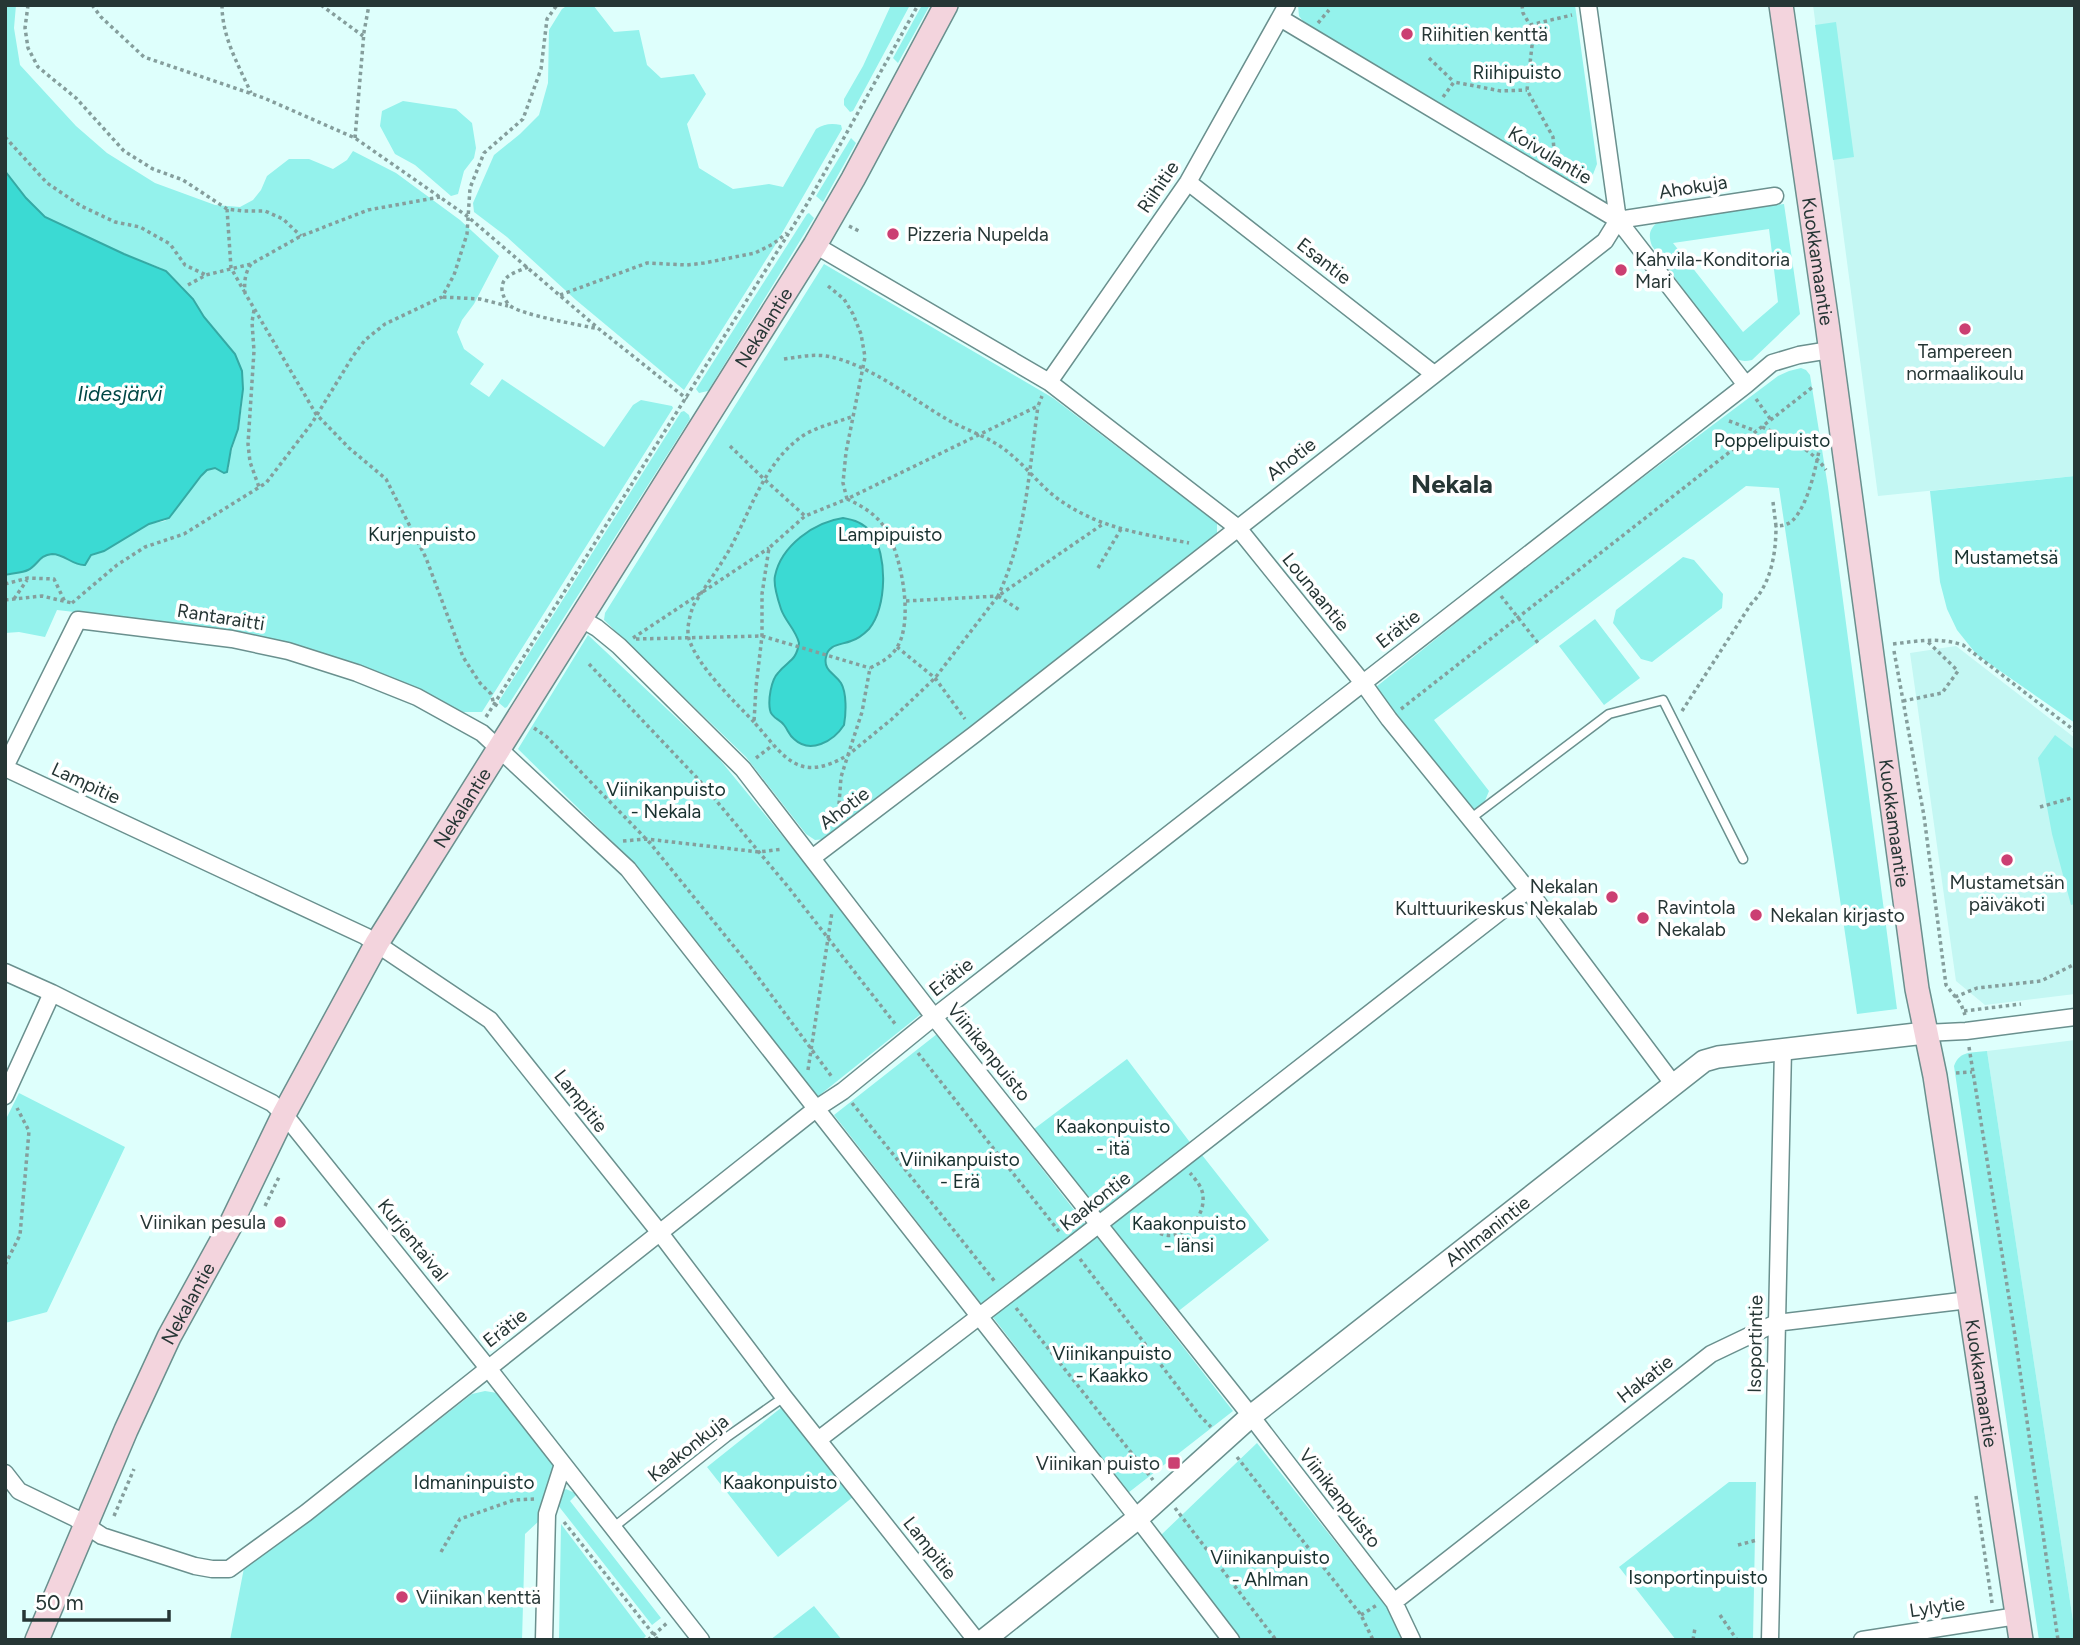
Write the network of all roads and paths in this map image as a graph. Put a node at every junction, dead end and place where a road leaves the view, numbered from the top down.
1 (28, 5) edge
2 (92, 5) edge
3 (222, 5) edge
4 (321, 5) edge
5 (369, 5) edge
6 (557, 5) edge
7 (919, 5) edge
8 (946, 5) edge
9 (1522, 5) edge
10 (1781, 5) edge
11 (1588, 8) edge
12 (1283, 12) edge
13 (1530, 25) junction
14 (363, 36) junction
15 (1429, 58) dead end
16 (1454, 82) junction
17 (1527, 90) junction
18 (251, 93) junction
19 (1433, 110) junction
20 (5, 137) edge
21 (355, 138) junction
22 (1188, 182) junction
23 (1557, 184) junction
24 (1775, 196) dead end
25 (440, 197) junction
26 (227, 209) junction
27 (467, 216) junction
28 (1618, 220) junction
29 (791, 230) junction
30 (301, 236) junction
31 (815, 245) junction
32 (251, 264) junction
33 (528, 267) junction
34 (231, 268) junction
35 (206, 275) junction
36 (188, 285) dead end
37 (828, 286) dead end
38 (245, 293) junction
39 (561, 295) junction
40 (442, 297) junction
41 (510, 306) junction
42 (255, 308) junction
43 (600, 329) junction
44 (1830, 350) junction
45 (784, 359) dead end
46 (864, 370) junction
47 (1434, 374) junction
48 (1049, 382) junction
49 (1816, 385) dead end
50 (1746, 386) junction
51 (687, 399) junction
52 (1038, 406) junction
53 (316, 414) junction
54 (1710, 414) junction
55 (854, 416) junction
56 (1771, 420) junction
57 (1762, 427) junction
58 (1756, 431) junction
59 (1823, 432) dead end
60 (978, 435) junction
61 (730, 446) dead end
62 (1818, 458) junction
63 (1029, 471) junction
64 (1829, 475) dead end
65 (764, 479) junction
66 (259, 488) junction
67 (847, 499) junction
68 (1773, 502) dead end
69 (805, 516) junction
70 (1103, 524) junction
71 (1776, 526) junction
72 (1238, 528) junction
73 (1121, 529) junction
74 (769, 548) junction
75 (1212, 548) junction
76 (1098, 568) dead end
77 (28, 578) junction
78 (1491, 583) junction
79 (5, 584) edge
80 (701, 593) junction
81 (999, 596) junction
82 (14, 599) junction
83 (5, 600) edge
84 (906, 601) junction
85 (65, 602) junction
86 (1021, 611) dead end
87 (1518, 617) junction
88 (580, 618) junction
89 (762, 636) junction
90 (688, 637) junction
91 (1926, 639) junction
92 (1538, 643) dead end
93 (897, 647) junction
94 (589, 664) dead end
95 (870, 668) junction
96 (934, 678) junction
97 (1363, 683) junction
98 (1903, 701) junction
99 (494, 704) junction
100 (1389, 719) junction
101 (754, 722) junction
102 (1674, 723) junction
103 (477, 730) junction
104 (2075, 730) edge
105 (975, 734) junction
106 (547, 737) dead end
107 (773, 745) junction
108 (498, 748) junction
109 (848, 755) junction
110 (5, 767) edge
111 (743, 768) junction
112 (2075, 797) edge
113 (2040, 807) dead end
114 (1470, 819) junction
115 (646, 839) junction
116 (837, 841) junction
117 (602, 845) junction
118 (759, 852) junction
119 (807, 852) junction
120 (1743, 859) dead end
121 (836, 889) junction
122 (1528, 890) junction
123 (828, 939) junction
124 (377, 943) junction
125 (2075, 964) edge
126 (5, 972) edge
127 (52, 993) junction
128 (1955, 997) junction
129 (934, 1017) junction
130 (2075, 1017) edge
131 (1966, 1031) junction
132 (1925, 1033) junction
133 (907, 1039) junction
134 (811, 1049) junction
135 (1783, 1049) junction
136 (1674, 1085) junction
137 (843, 1091) junction
138 (6, 1093) edge
139 (804, 1093) junction
140 (817, 1108) junction
141 (284, 1114) junction
142 (1181, 1160) junction
143 (281, 1174) dead end
144 (1127, 1202) junction
145 (261, 1215) dead end
146 (1099, 1224) junction
147 (660, 1233) junction
148 (1070, 1246) junction
149 (5, 1265) edge
150 (1005, 1295) junction
151 (1969, 1300) junction
152 (979, 1315) junction
153 (1776, 1323) junction
154 (488, 1368) junction
155 (784, 1397) junction
156 (1251, 1416) junction
157 (818, 1440) junction
158 (1223, 1441) junction
159 (138, 1460) dead end
160 (564, 1464) junction
161 (5, 1473) edge
162 (1186, 1502) dead end
163 (1170, 1503) junction
164 (554, 1509) junction
165 (1138, 1518) junction
166 (614, 1527) junction
167 (95, 1531) junction
168 (441, 1552) dead end
169 (1394, 1602) junction
170 (680, 1612) junction
171 (1720, 1615) dead end
172 (2017, 1616) junction
173 (1695, 1628) dead end
174 (654, 1635) junction
175 (37, 1640) edge
176 (544, 1640) edge
177 (648, 1640) edge
178 (657, 1640) edge
179 (701, 1640) edge
180 (976, 1640) edge
181 (984, 1640) edge
182 (1231, 1640) edge
183 (1276, 1640) edge
184 (1373, 1640) edge
185 (1412, 1640) edge
186 (1693, 1640) edge
187 (1737, 1640) edge
188 (1770, 1640) edge
189 (1862, 1640) edge
190 (2021, 1640) edge
191 (2058, 1640) edge

1 - 26 path
2 - 18 path
3 - 18 path
4 - 14 path
5 - 14 path
6 - 27 path
7 - 29 path
8 - 31 main road, Nekalantie
9 - 13 path
10 - 44 main road, Kuokkamaantie
11 - 13 path
11 - 28 street
12 - 19 street, Koivulantie
12 - 22 street, Riihitie
13 - 17 path
14 - 21 path
15 - 16 path
16 - 17 path
16 - 19 path
17 - 23 path
18 - 21 path
19 - 23 street, Koivulantie
20 - 35 path
21 - 25 path
22 - 47 street, Esantie
22 - 48 street, Riihitie
23 - 28 street, Koivulantie
24 - 28 street, Ahokuja
25 - 27 path
25 - 30 path
26 - 30 path
26 - 34 path
27 - 33 path
27 - 40 path
28 - 47 street, Ahotie
28 - 50 street, Koivulantie
29 - 39 path
29 - 51 path
30 - 32 path
31 - 48 street, Lounaantie
31 - 88 main road, Nekalantie
32 - 34 path
32 - 38 path
33 - 39 path
33 - 41 path
34 - 35 path
34 - 38 path
35 - 36 path
37 - 46 path
38 - 42 path
39 - 43 path
40 - 41 path
40 - 53 path
41 - 43 path
42 - 53 path
42 - 66 path
43 - 51 path
44 - 50 street, Erätie
44 - 132 main road, Kuokkamaantie
45 - 46 path
46 - 55 path
46 - 60 path
47 - 72 street, Ahotie
48 - 52 path
48 - 72 street, Lounaantie
49 - 56 path
50 - 54 street, Erätie
50 - 56 path
51 - 99 path
52 - 60 path
52 - 63 path
53 - 66 path
53 - 99 path
54 - 58 path
54 - 78 street, Erätie
55 - 65 path
55 - 67 path
56 - 57 path
57 - 58 path
57 - 62 path
58 - 87 path
59 - 62 path
60 - 63 path
60 - 67 path
61 - 65 path
62 - 64 path
62 - 71 path
63 - 70 path
63 - 81 path
65 - 69 path
65 - 80 path
66 - 85 path
67 - 69 path
67 - 84 path
68 - 71 path
69 - 74 path
70 - 73 path
70 - 81 path
71 - 102 path
72 - 75 street, Ahotie
72 - 97 street, Lounaantie
73 - 75 path
73 - 76 path
74 - 80 path
74 - 89 path
75 - 105 street, Ahotie
77 - 79 path
77 - 82 path
77 - 85 path
78 - 87 path
78 - 97 street, Erätie
80 - 90 path
80 - 90 path
81 - 84 path
81 - 86 path
81 - 96 path
82 - 83 path
82 - 85 path
84 - 93 path
87 - 92 path
87 - 100 path
88 - 108 main road, Nekalantie
88 - 111 street, Viinikanpuisto
89 - 90 path
89 - 95 path
89 - 101 path
90 - 101 path
91 - 98 path
91 - 98 path
91 - 104 path
93 - 95 path
93 - 96 path
94 - 118 path
95 - 109 path
96 - 105 path
96 - 109 path
97 - 100 street, Lounaantie
97 - 129 street, Erätie
98 - 128 path
99 - 103 path
100 - 114 street, Lounaantie
101 - 107 path
102 - 114 lane
102 - 120 lane
103 - 108 street, Rantaraitti
103 - 110 street, Rantaraitti
105 - 116 street, Ahotie
106 - 115 path
107 - 109 path
107 - 111 path
108 - 117 street
108 - 124 main road, Nekalantie
109 - 116 path
110 - 124 street, Lampitie
111 - 119 street, Viinikanpuisto
112 - 113 path
114 - 122 street, Lounaantie
115 - 117 path
115 - 118 path
115 - 134 path
116 - 119 street, Ahotie
117 - 139 street
118 - 119 path
118 - 123 path
119 - 121 street, Viinikanpuisto
121 - 123 path
121 - 129 street, Viinikanpuisto
122 - 136 street, Lounaantie
122 - 142 street, Kaakontie
123 - 133 path
123 - 134 path
124 - 141 main road, Nekalantie
124 - 147 street, Lampitie
125 - 128 path
126 - 127 street, Kurjentaival
127 - 138 street
127 - 141 street, Kurjentaival
128 - 131 path
129 - 133 street, Erätie
129 - 146 street, Viinikanpuisto
130 - 131 street, Ahlmanintie
131 - 132 street, Ahlmanintie
131 - 191 path
132 - 135 street, Ahlmanintie
132 - 151 main road, Kuokkamaantie
133 - 137 street, Erätie
133 - 148 path
134 - 137 path
134 - 139 path
135 - 136 street, Ahlmanintie
135 - 153 street, Isoportintie
136 - 156 street, Ahlmanintie
137 - 140 street, Erätie
137 - 150 path
138 - 149 path
139 - 140 street
140 - 147 street, Erätie
140 - 152 street
141 - 154 street, Kurjentaival
141 - 167 main road, Nekalantie
142 - 144 street, Kaakontie
142 - 144 path
143 - 145 path
144 - 146 street, Kaakontie
146 - 148 street, Kaakontie
146 - 156 street, Viinikanpuisto
147 - 154 street, Erätie
147 - 155 street, Lampitie
148 - 150 street, Kaakontie
148 - 158 path
150 - 152 street, Kaakontie
150 - 163 path
151 - 153 street, Hakatie
151 - 172 main road, Kuokkamaantie
152 - 157 street, Kaakontie
152 - 165 street
153 - 169 street, Hakatie
153 - 188 street, Isoportintie
154 - 160 street, Kurjentaival
154 - 167 street, Erätie
155 - 157 street, Lampitie
155 - 166 lane, Kaakonkuja
156 - 158 street, Ahlmanintie
156 - 169 street, Viinikanpuisto
157 - 180 street, Lampitie
158 - 163 street, Ahlmanintie
158 - 184 path
159 - 167 path
160 - 164 street
160 - 166 street, Kurjentaival
161 - 167 street, Erätie
162 - 163 path
163 - 165 street, Ahlmanintie
163 - 183 path
164 - 168 path
164 - 174 path
164 - 176 street
165 - 181 street, Ahlmanintie
165 - 182 street
166 - 170 street, Kurjentaival
167 - 175 main road, Nekalantie
169 - 185 street, Viinikanpuisto
170 - 174 path
170 - 179 street, Kurjentaival
171 - 187 path
172 - 189 street, Lylytie
172 - 190 main road, Kuokkamaantie
173 - 186 path
174 - 177 path
174 - 178 path

